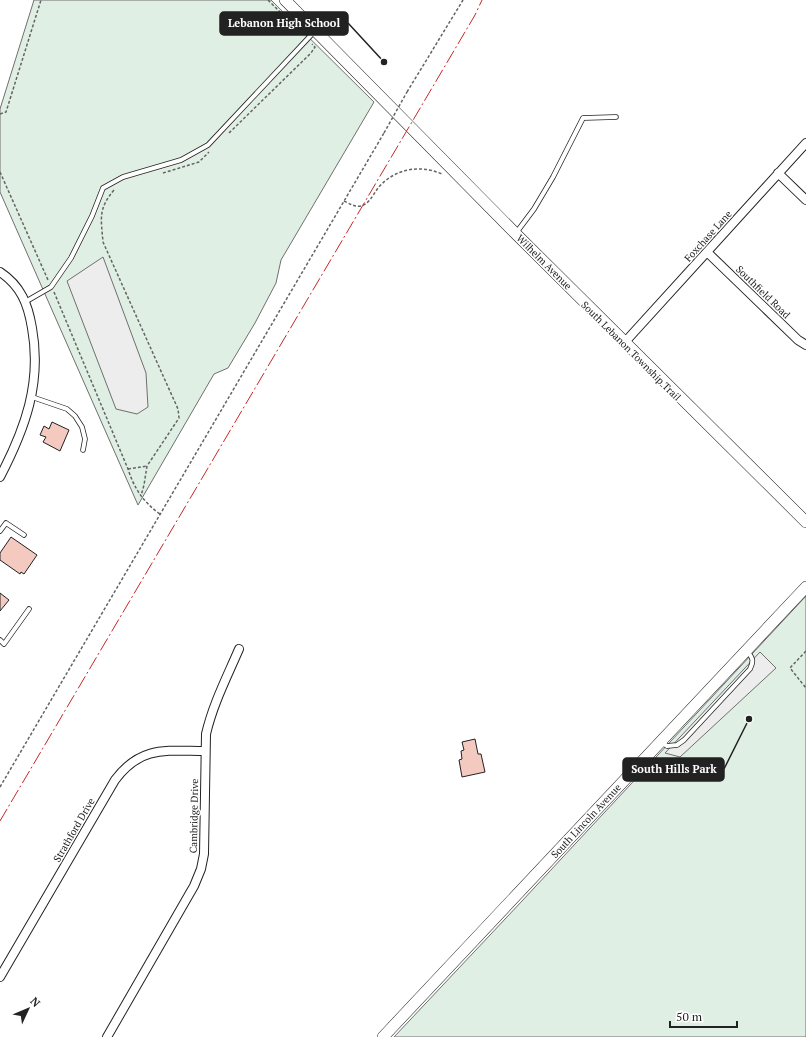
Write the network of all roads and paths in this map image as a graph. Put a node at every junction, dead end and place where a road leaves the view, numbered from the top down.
1 (41, 0) edge
2 (268, 0) edge
3 (285, 0) edge
4 (463, 0) edge
5 (316, 30) junction
6 (308, 39) junction
7 (0, 114) edge
8 (616, 117) dead end
9 (227, 135) dead end
10 (806, 143) edge
11 (210, 151) dead end
12 (0, 172) edge
13 (158, 174) dead end
14 (778, 174) junction
15 (446, 176) dead end
16 (116, 188) dead end
17 (806, 200) edge
18 (344, 201) junction
19 (516, 234) junction
20 (707, 252) junction
21 (0, 272) edge
22 (51, 287) junction
23 (25, 302) junction
24 (625, 342) junction
25 (806, 345) edge
26 (32, 397) junction
27 (83, 450) dead end
28 (146, 466) junction
29 (128, 469) junction
30 (0, 477) edge
31 (141, 496) junction
32 (160, 514) junction
33 (806, 522) edge
34 (0, 530) edge
35 (24, 535) dead end
36 (806, 587) edge
37 (29, 609) dead end
38 (0, 640) edge
39 (239, 649) dead end
40 (747, 650) junction
41 (806, 651) edge
42 (806, 688) edge
43 (660, 742) junction
44 (205, 751) junction
45 (0, 787) edge
46 (0, 977) edge
47 (107, 1037) edge
48 (383, 1037) edge

1 - 7 path
2 - 6 path
3 - 5 street, Wilhelm Avenue
4 - 18 path, bridge
5 - 6 lane
5 - 19 street, Wilhelm Avenue
6 - 9 path
6 - 22 lane
8 - 19 lane
10 - 14 street, Foxchase Lane
11 - 13 path
12 - 22 path
14 - 17 street
14 - 20 street, Foxchase Lane
15 - 18 path
16 - 28 path
18 - 32 path
19 - 24 street, Wilhelm Avenue
20 - 24 street, Foxchase Lane
20 - 25 street, Southfield Road
21 - 23 street
22 - 23 lane
22 - 29 path
23 - 26 street
24 - 33 street, Wilhelm Avenue
26 - 27 lane
26 - 30 street
28 - 29 path
28 - 31 path
29 - 31 path
31 - 32 path
32 - 45 path
34 - 35 lane
36 - 40 street, South Lincoln Avenue
37 - 38 lane
39 - 44 street, Cambridge Drive
40 - 43 street, South Lincoln Avenue
40 - 43 lane
41 - 42 path
43 - 48 street, South Lincoln Avenue
44 - 46 street, Strathford Drive
44 - 47 street, Cambridge Drive

